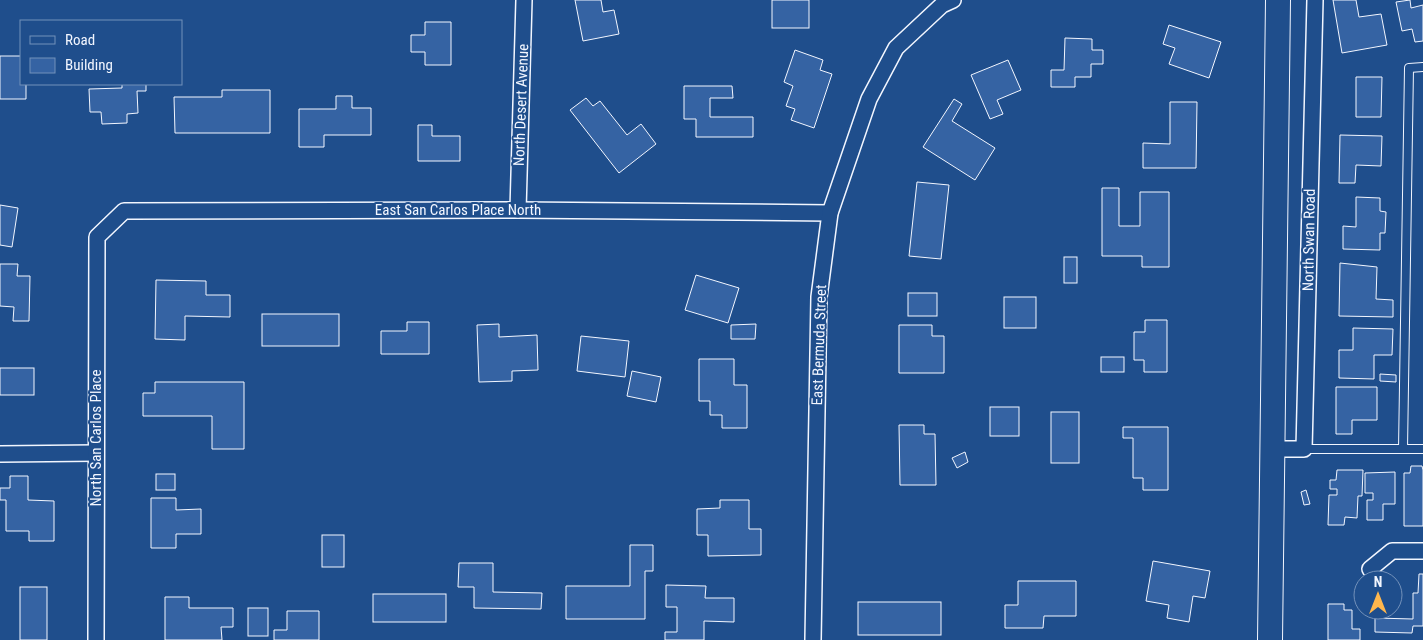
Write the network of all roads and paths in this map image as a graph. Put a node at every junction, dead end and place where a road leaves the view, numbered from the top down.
1 (524, 0) edge
2 (952, 0) edge
3 (1278, 0) edge
4 (1315, 0) edge
5 (1423, 67) edge
6 (518, 210) junction
7 (830, 213) junction
8 (97, 237) joint
9 (1272, 449) junction
10 (1304, 449) junction
11 (1403, 449) junction
12 (1423, 449) edge
13 (96, 453) junction
14 (0, 454) edge
15 (1423, 551) edge
16 (1370, 569) dead end
17 (96, 640) edge
18 (813, 640) edge
19 (1270, 640) edge

1 - 6 street, North Desert Avenue
2 - 7 street, East Bermuda Street
3 - 9 main road
4 - 10 street, North Swan Road
5 - 11 lane
6 - 7 street, East San Carlos Place North
6 - 8 street, East San Carlos Place North
7 - 18 street, East Bermuda Street
8 - 13 street, North San Carlos Place
9 - 10 street
9 - 19 main road
10 - 11 lane
11 - 12 lane
13 - 14 street
13 - 17 street, North San Carlos Place
15 - 16 street

